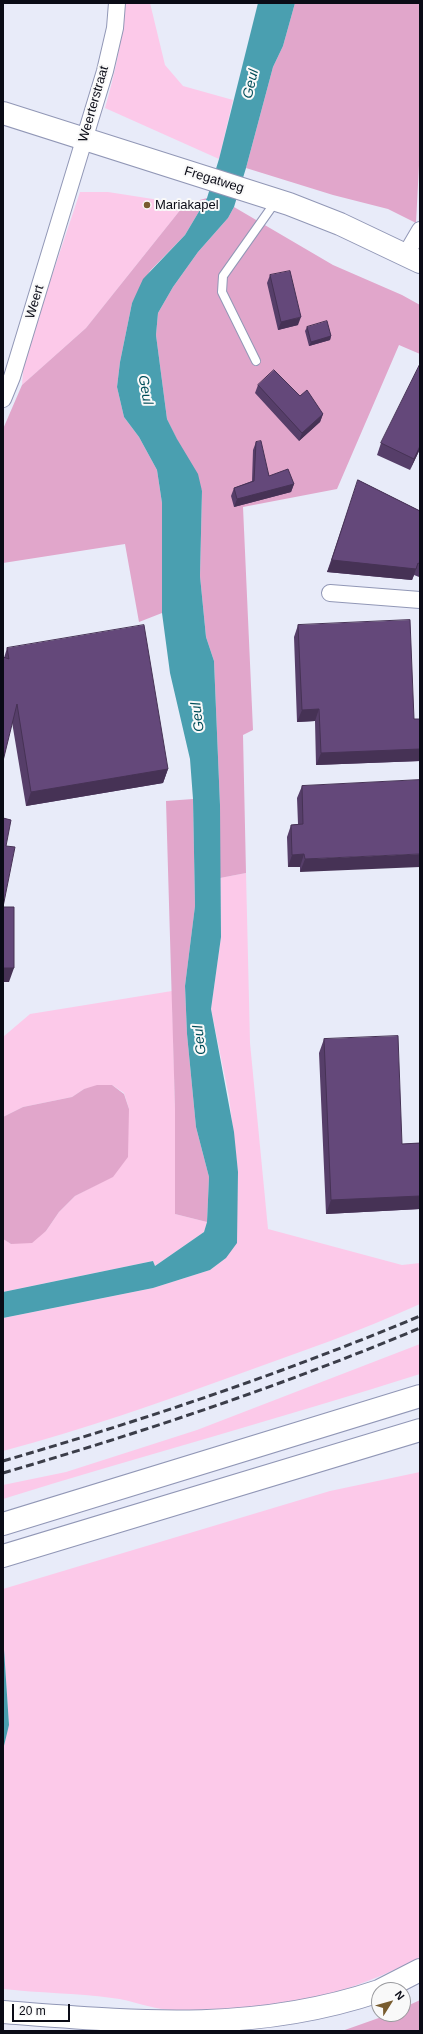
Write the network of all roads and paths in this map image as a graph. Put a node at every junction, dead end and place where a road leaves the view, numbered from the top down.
1 (117, 3) edge
2 (3, 113) edge
3 (84, 140) junction
4 (277, 200) junction
5 (65, 204) joint
6 (420, 230) edge
7 (413, 258) edge
8 (256, 361) dead end
9 (3, 399) edge
10 (330, 593) dead end
11 (420, 600) edge
12 (420, 1396) edge
13 (420, 1430) edge
14 (420, 1438) edge
15 (388, 1440) junction
16 (3, 1524) edge
17 (3, 1556) edge
18 (420, 1970) edge
19 (396, 1982) edge
20 (371, 1993) edge
21 (3, 2012) edge

1 - 3 street, Weerterstraat
2 - 3 main road, Fregatweg
3 - 4 main road, Fregatweg
3 - 5 street, Weerterstraat
4 - 7 main road, Fregatweg
4 - 8 lane
5 - 9 street, Weert
6 - 7 street
10 - 11 street
12 - 16 main road
13 - 15 main road
14 - 15 main road
15 - 17 main road
18 - 19 main road
20 - 21 main road

